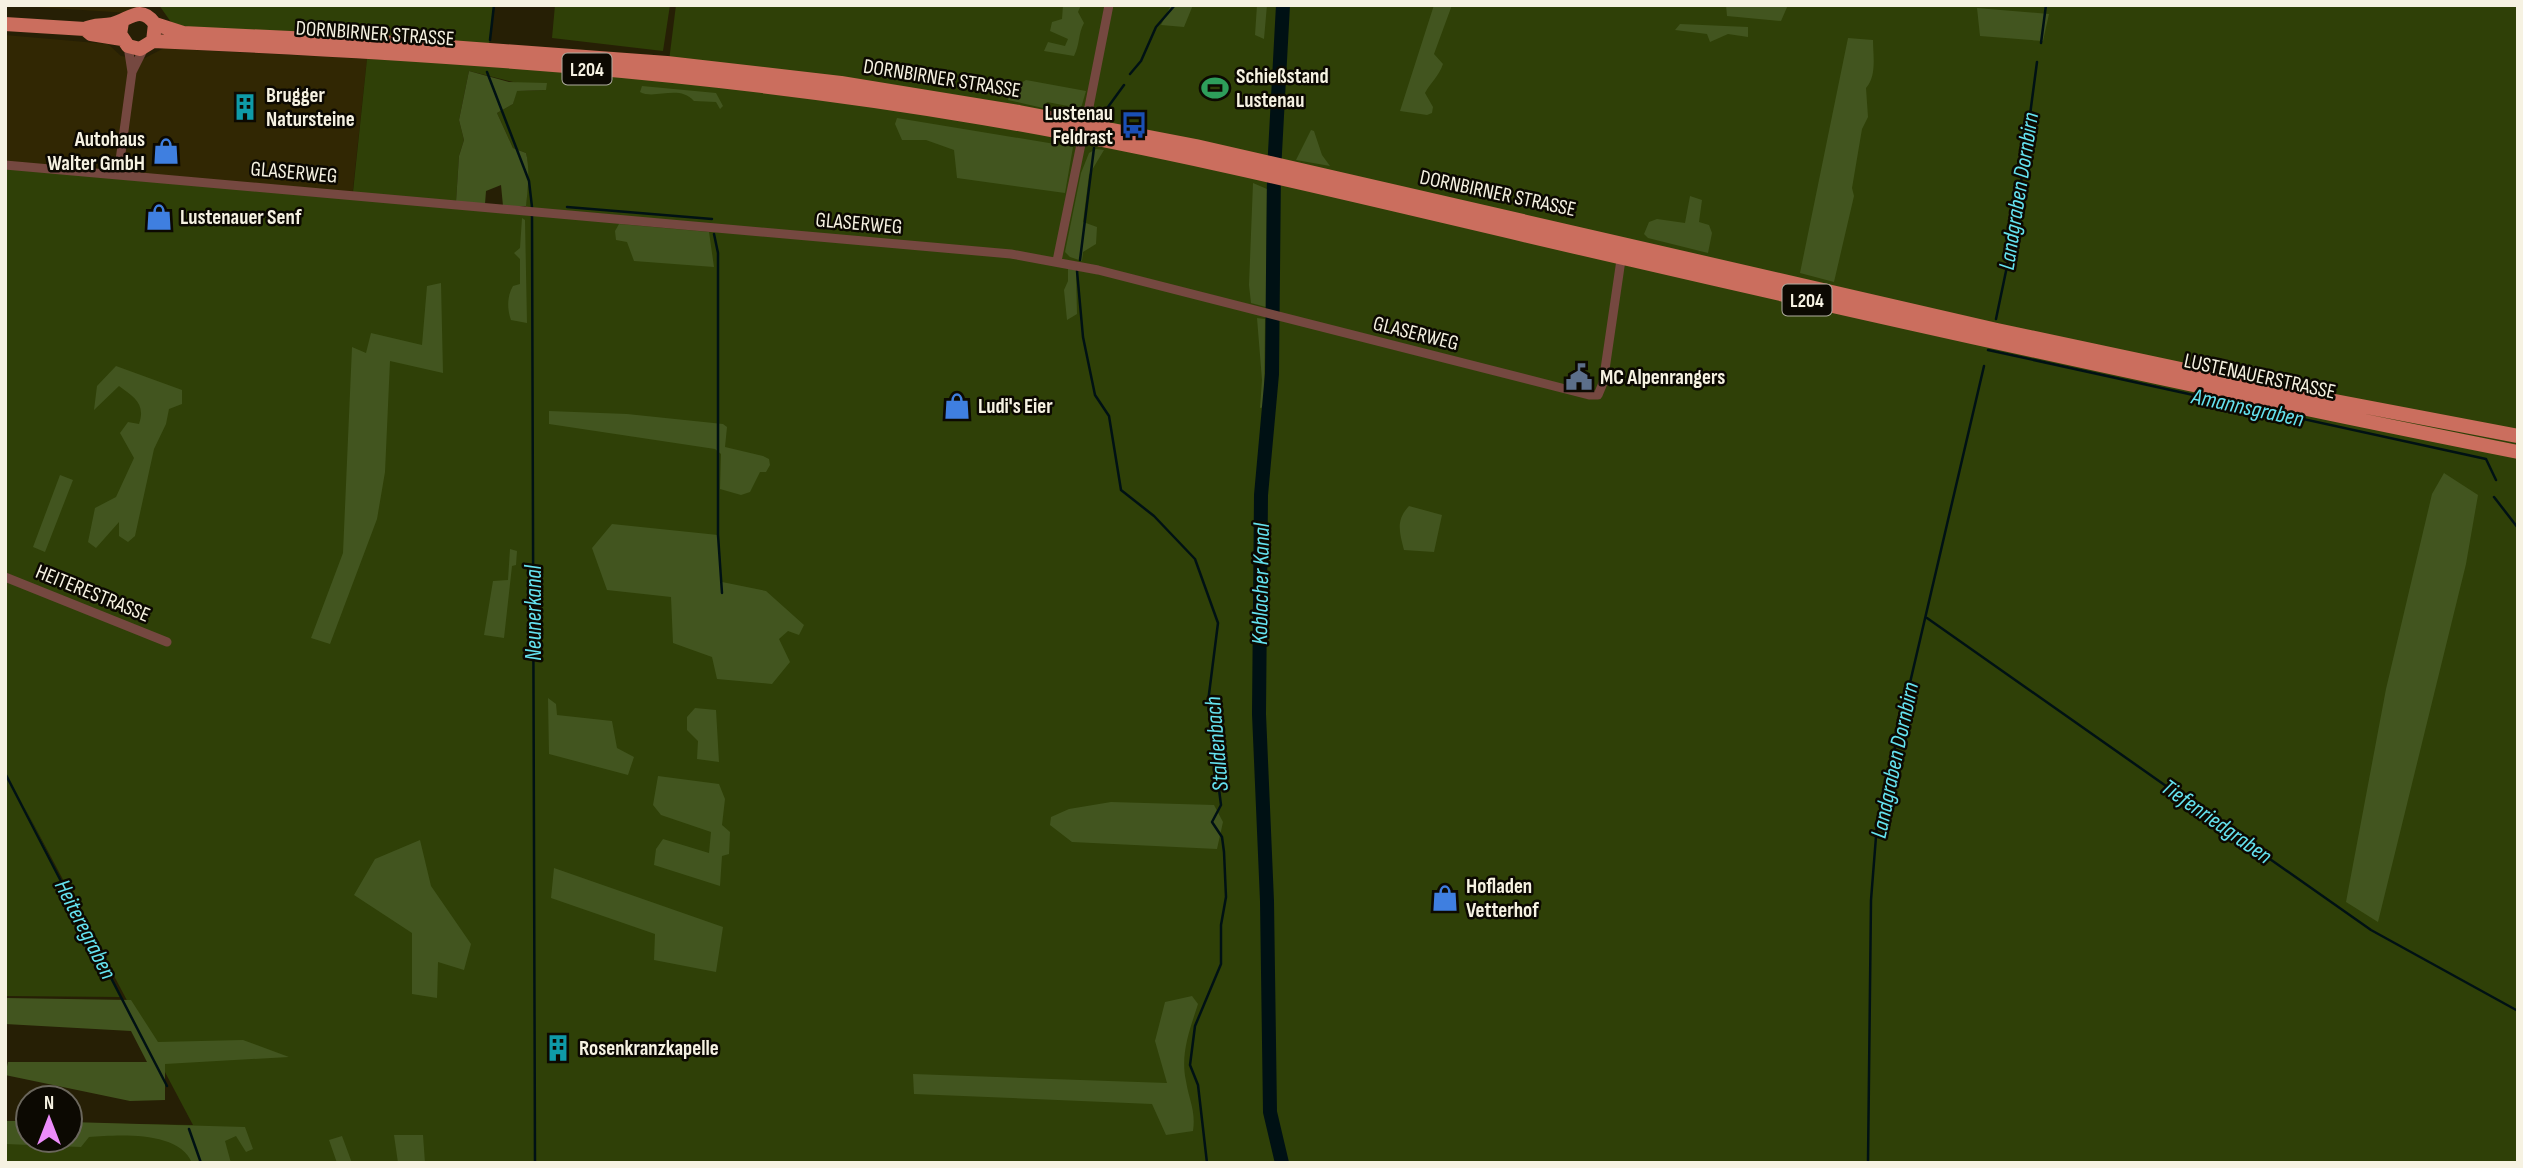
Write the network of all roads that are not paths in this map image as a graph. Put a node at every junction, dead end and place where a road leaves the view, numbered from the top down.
1 (1109, 5) edge
2 (132, 14) edge
3 (151, 15) edge
4 (5, 24) edge
5 (85, 29) junction
6 (125, 43) junction
7 (149, 44) junction
8 (132, 72) junction
9 (1087, 117) dead end
10 (1081, 144) dead end
11 (5, 165) edge
12 (1255, 166) junction
13 (118, 175) junction
14 (1305, 178) junction
15 (1624, 243) junction
16 (1621, 258) junction
17 (1057, 261) junction
18 (1996, 336) junction
19 (2518, 436) edge
20 (2518, 452) edge
21 (5, 577) edge
22 (167, 642) dead end

1 - 9 street
2 - 3 main road, DORNBIRNER STRASSE / L204
2 - 5 main road, DORNBIRNER STRASSE / L204
2 - 6 main road
3 - 7 main road
3 - 12 main road, DORNBIRNER STRASSE / L204
4 - 5 main road, DORNBIRNER STRASSE / L204
5 - 6 main road, DORNBIRNER STRASSE / L204
6 - 7 main road, DORNBIRNER STRASSE / L204
6 - 8 street
7 - 8 street
7 - 12 main road, DORNBIRNER STRASSE / L204
8 - 13 street
10 - 17 street
11 - 13 street, GLASERWEG
12 - 14 main road, DORNBIRNER STRASSE / L204
13 - 17 street, GLASERWEG
14 - 15 main road, DORNBIRNER STRASSE / L204
14 - 16 main road, DORNBIRNER STRASSE / L204
15 - 16 street
15 - 18 main road, DORNBIRNER STRASSE / L204
16 - 17 street, GLASERWEG
16 - 18 main road, DORNBIRNER STRASSE / L204
18 - 19 main road, LUSTENAUERSTRASSE / L204
18 - 20 main road, LUSTENAUERSTRASSE / L204
21 - 22 street, HEITERESTRASSE

